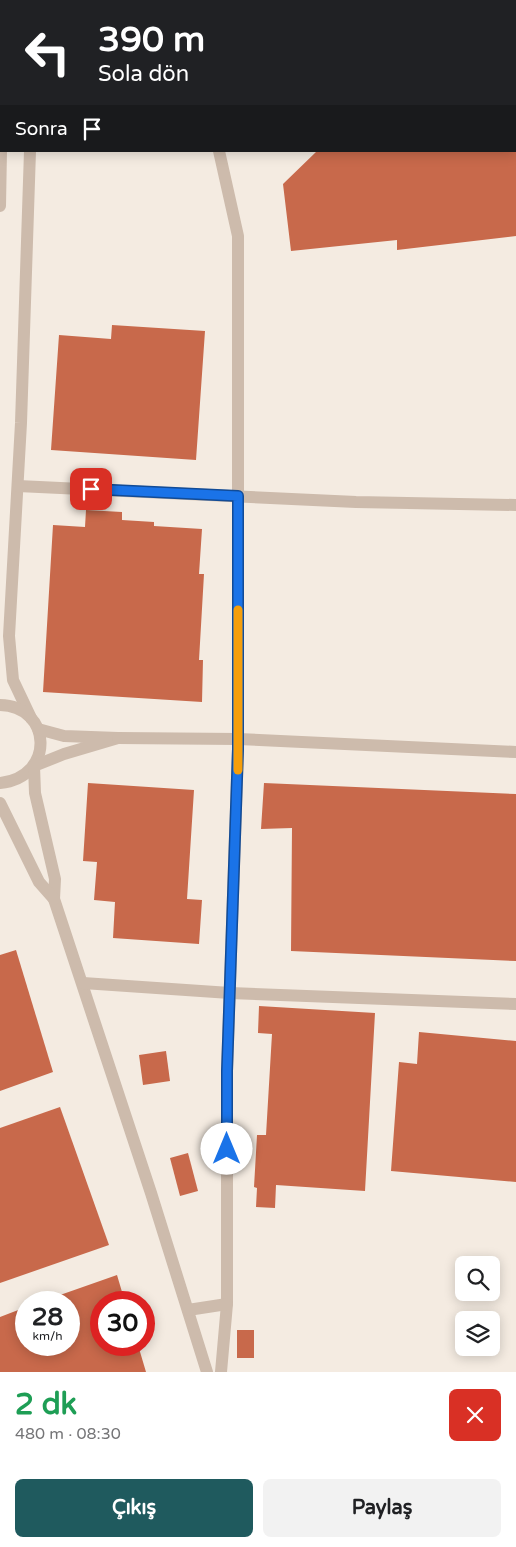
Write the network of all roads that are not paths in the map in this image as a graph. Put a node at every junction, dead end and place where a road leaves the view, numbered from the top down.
1 (2, 152) edge
2 (30, 152) edge
3 (220, 152) edge
4 (0, 206) edge
5 (18, 486) junction
6 (238, 496) junction
7 (516, 505) edge
8 (0, 705) edge
9 (34, 724) junction
10 (118, 738) junction
11 (238, 739) junction
12 (516, 752) edge
13 (34, 766) junction
14 (0, 783) edge
15 (0, 803) edge
16 (54, 899) junction
17 (83, 983) junction
18 (230, 993) junction
19 (516, 1004) edge
20 (227, 1304) junction
21 (188, 1310) junction
22 (207, 1372) edge
23 (222, 1372) edge

1 - 4 street
2 - 5 street
3 - 6 street
5 - 6 street
5 - 9 street
6 - 7 street
6 - 11 street
8 - 9 street
9 - 10 street
9 - 13 street
10 - 11 street
10 - 13 street
11 - 12 street
11 - 18 street
13 - 14 street
13 - 16 street
15 - 16 street
16 - 17 street
17 - 18 street
17 - 21 street
18 - 19 street
18 - 20 street
20 - 21 street
20 - 23 street
21 - 22 street

